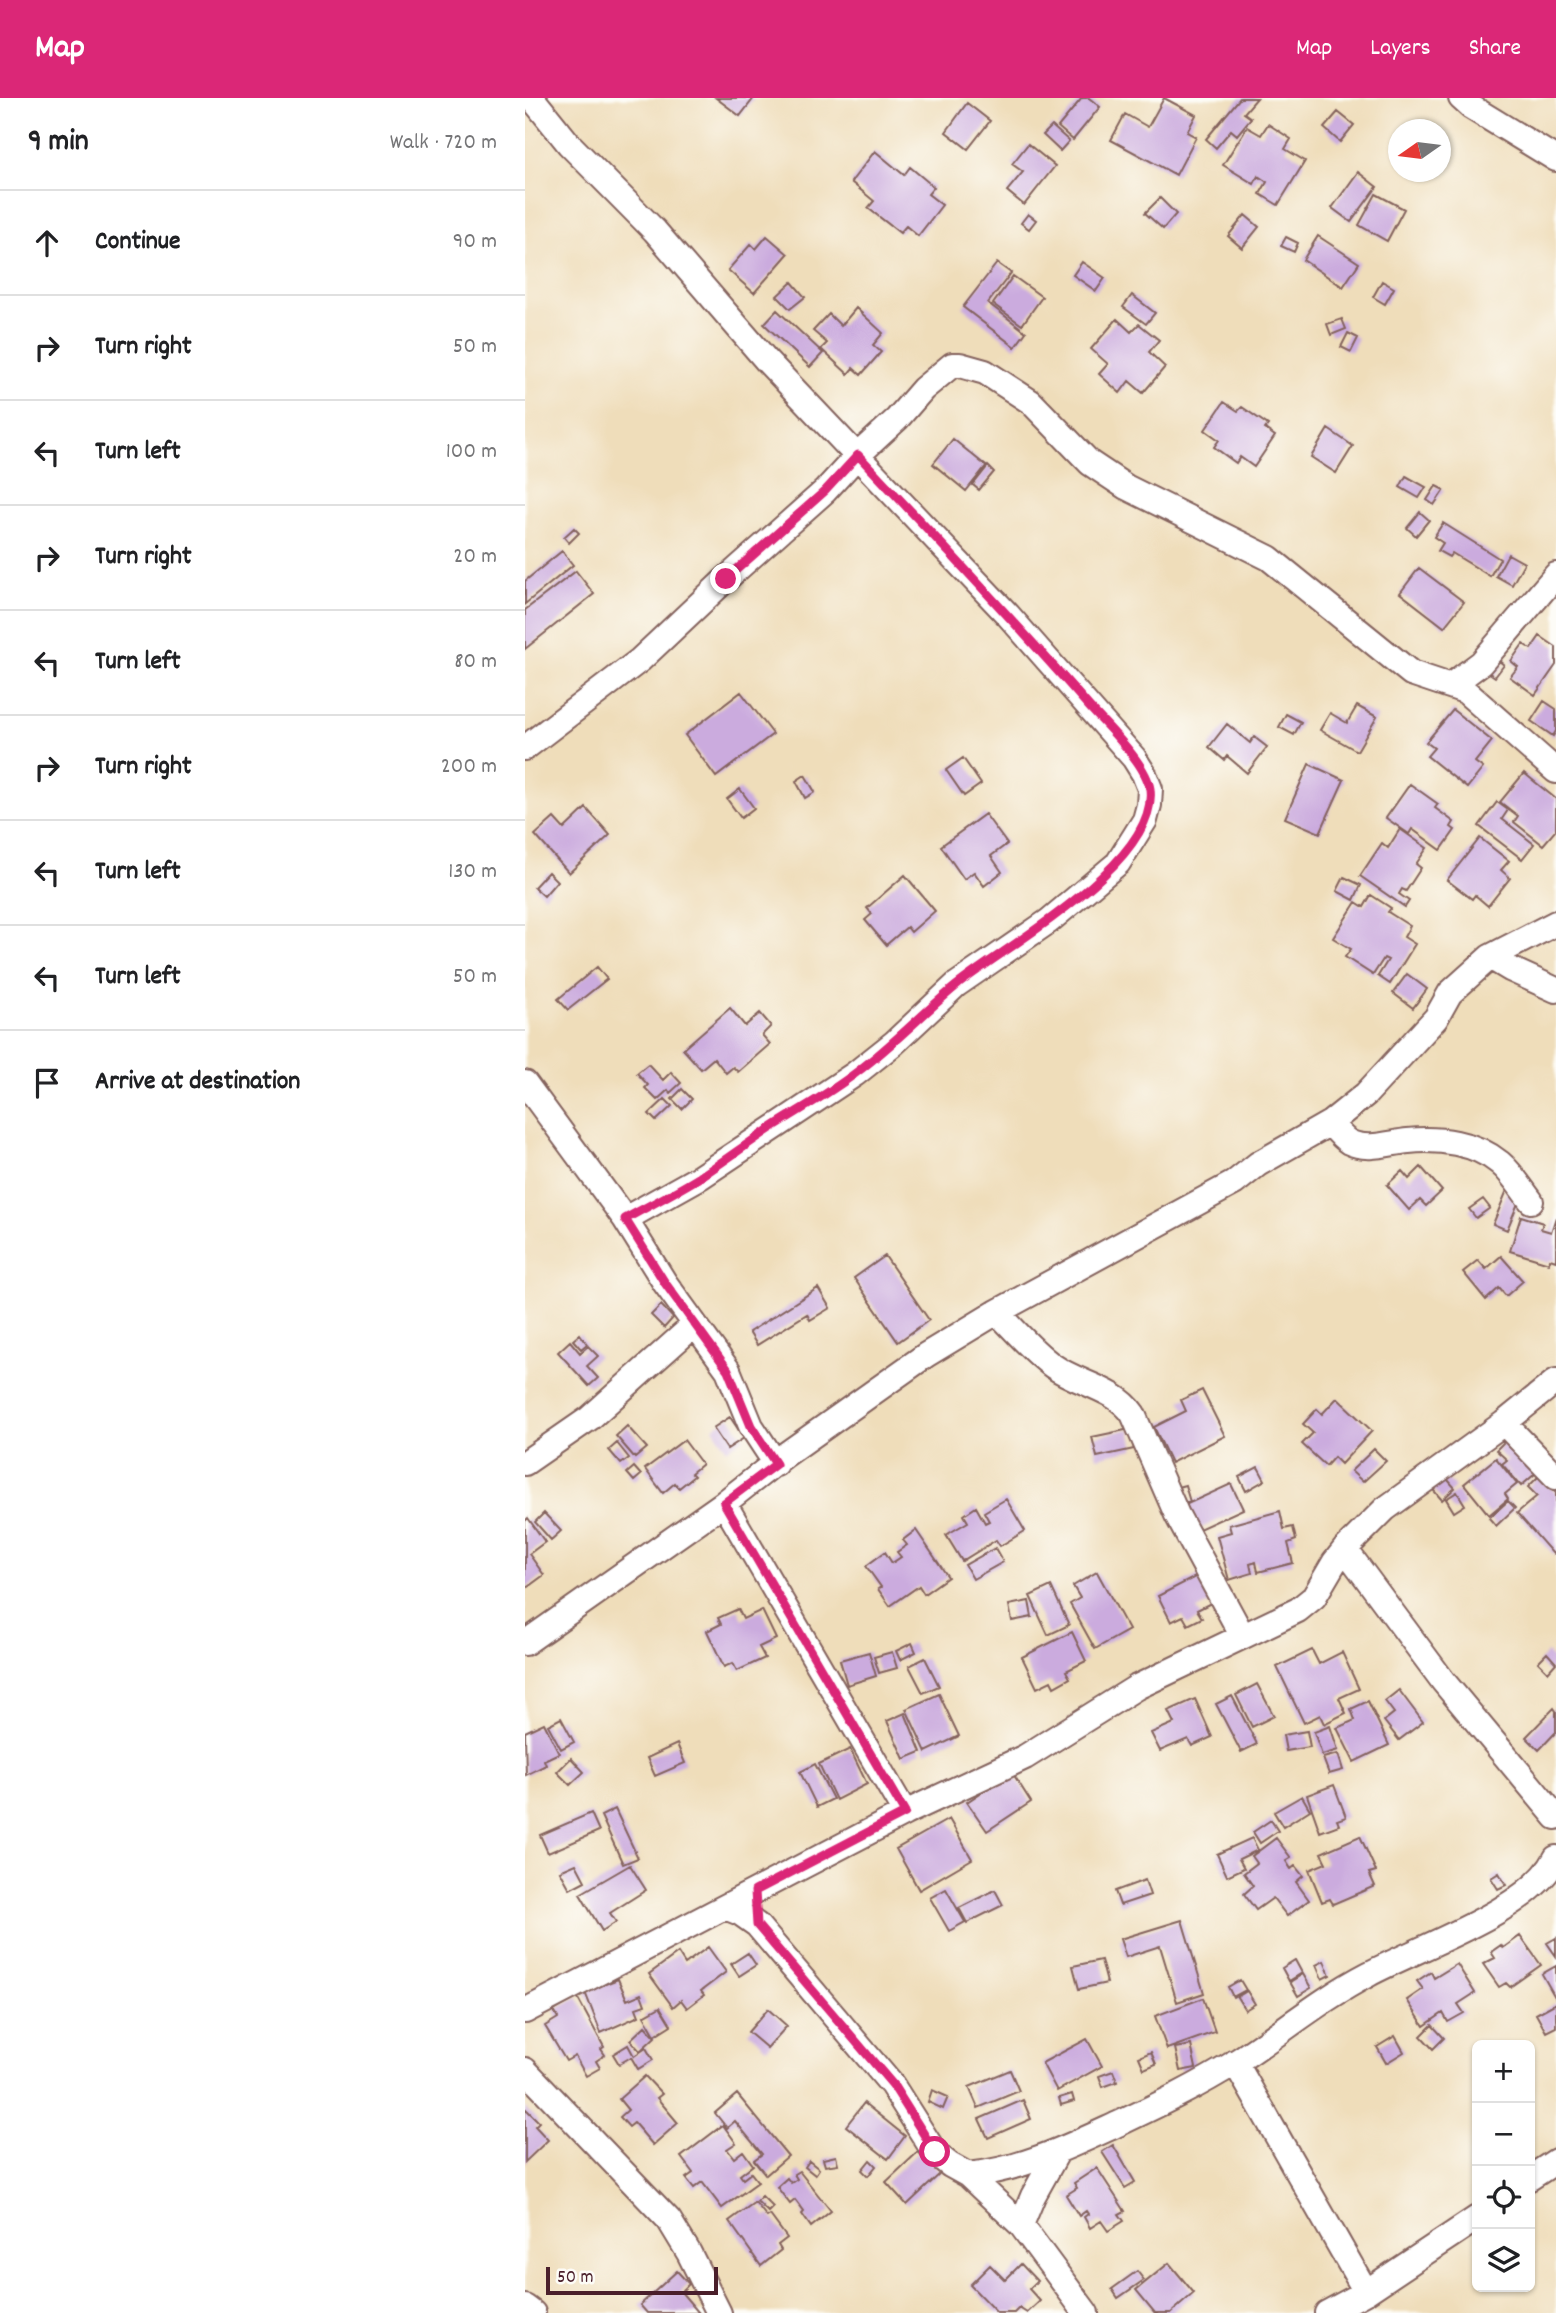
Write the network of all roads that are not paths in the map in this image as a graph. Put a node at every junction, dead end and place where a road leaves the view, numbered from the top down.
1 (532, 98) edge
2 (1445, 98) edge
3 (1466, 102) edge
4 (1556, 159) edge
5 (858, 455) junction
6 (1556, 575) edge
7 (1450, 686) junction
8 (525, 748) edge
9 (1556, 771) edge
10 (1556, 923) edge
11 (1490, 957) junction
12 (1556, 990) edge
13 (525, 1083) edge
14 (1330, 1123) junction
15 (1531, 1200) dead end
16 (625, 1219) junction
17 (997, 1312) junction
18 (694, 1325) junction
19 (1556, 1381) edge
20 (1504, 1423) junction
21 (525, 1463) edge
22 (776, 1464) junction
23 (1556, 1477) edge
24 (724, 1503) junction
25 (1345, 1549) junction
26 (1242, 1635) junction
27 (525, 1643) edge
28 (905, 1813) junction
29 (1556, 1817) edge
30 (1556, 1858) edge
31 (755, 1891) junction
32 (725, 1907) junction
33 (757, 1925) junction
34 (525, 2011) edge
35 (1235, 2062) junction
36 (525, 2070) edge
37 (1058, 2151) junction
38 (968, 2175) junction
39 (1472, 2221) edge
40 (1021, 2225) junction
41 (1366, 2292) junction
42 (525, 2306) edge
43 (533, 2313) edge
44 (719, 2313) edge
45 (1085, 2313) edge
46 (1327, 2313) edge

1 - 5 street
2 - 3 street
3 - 4 street
5 - 7 street
5 - 8 street
5 - 16 street
6 - 7 street
7 - 9 street
10 - 11 street
11 - 12 street
11 - 14 street
13 - 16 street
14 - 15 street
14 - 17 street
16 - 18 street
17 - 22 street
17 - 26 street
18 - 21 street
18 - 22 street
19 - 20 street
20 - 23 street
20 - 25 street
22 - 24 street
24 - 27 street
24 - 28 street
25 - 26 street
25 - 29 street
26 - 28 street
28 - 31 street
30 - 35 street
31 - 32 street
31 - 33 street
32 - 33 street
32 - 34 street
33 - 38 street
35 - 37 street
35 - 41 street
36 - 44 street
37 - 38 street
37 - 40 street
38 - 40 street
39 - 41 street
40 - 45 street
41 - 46 street
42 - 43 street

